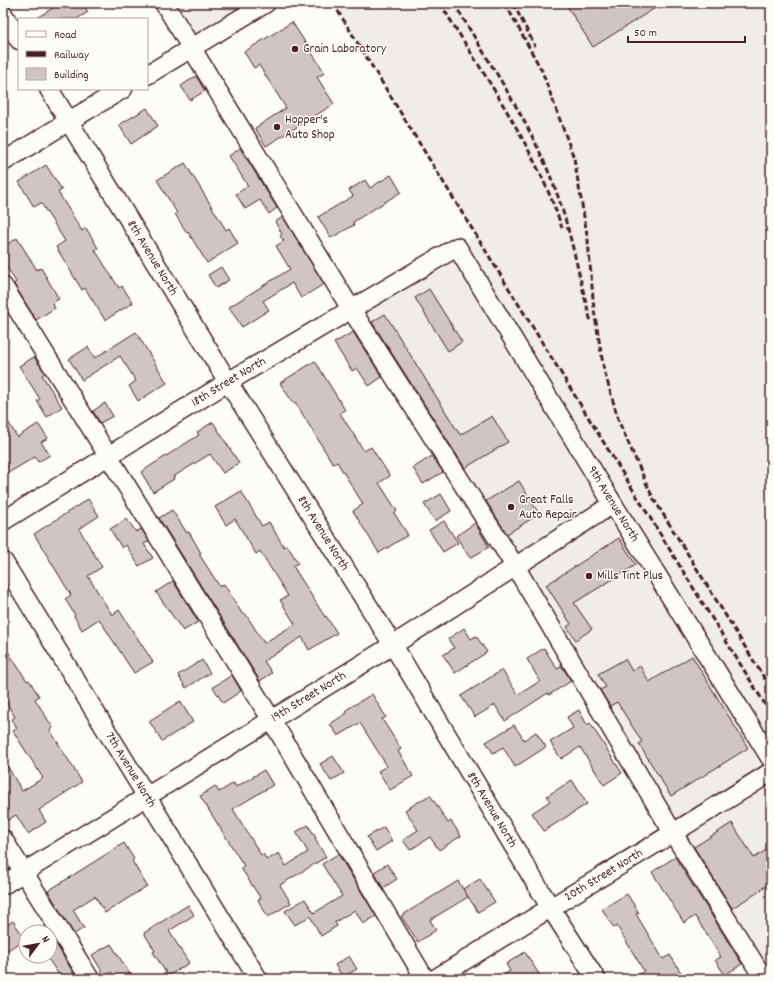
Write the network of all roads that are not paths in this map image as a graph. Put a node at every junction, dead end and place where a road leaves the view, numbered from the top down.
1 (164, 3) edge
2 (266, 3) edge
3 (3, 14) edge
4 (18, 38) edge
5 (192, 49) junction
6 (148, 74) edge
7 (50, 90) edge
8 (121, 90) edge
9 (68, 121) junction
10 (3, 162) edge
11 (457, 247) joint
12 (3, 286) edge
13 (351, 309) junction
14 (228, 382) junction
15 (109, 455) junction
16 (613, 504) junction
17 (3, 521) edge
18 (3, 561) edge
19 (515, 566) junction
20 (392, 645) junction
21 (272, 719) junction
22 (771, 759) edge
23 (771, 772) edge
24 (147, 796) junction
25 (673, 833) junction
26 (3, 839) edge
27 (23, 873) junction
28 (3, 885) edge
29 (550, 907) junction
30 (90, 979) edge
31 (258, 979) edge
32 (425, 979) edge
33 (435, 979) edge
34 (596, 979) edge
35 (764, 979) edge

1 - 5 street
2 - 5 street
3 - 4 street
5 - 6 street
5 - 13 street
7 - 9 street, 8th Avenue North
8 - 9 street
9 - 10 street
9 - 14 street, 8th Avenue North
11 - 13 street, 18th Street North
11 - 16 street, 9th Avenue North
12 - 15 street
13 - 14 street, 18th Street North
13 - 19 street
14 - 15 street, 18th Street North
14 - 20 street, 8th Avenue North
15 - 17 street, 18th Street North
15 - 21 street
16 - 19 street, 19th Street North
16 - 22 street, 9th Avenue North
18 - 24 street, 7th Avenue North
19 - 20 street, 19th Street North
19 - 25 street
20 - 21 street, 19th Street North
20 - 29 street, 8th Avenue North
21 - 24 street, 19th Street North
21 - 32 street
23 - 25 street, 20th Street North
24 - 27 street, 19th Street North
24 - 31 street, 7th Avenue North
25 - 29 street, 20th Street North
25 - 35 street
26 - 27 street
27 - 28 street, 19th Street North
27 - 30 street
29 - 33 street, 20th Street North
29 - 34 street, 8th Avenue North

